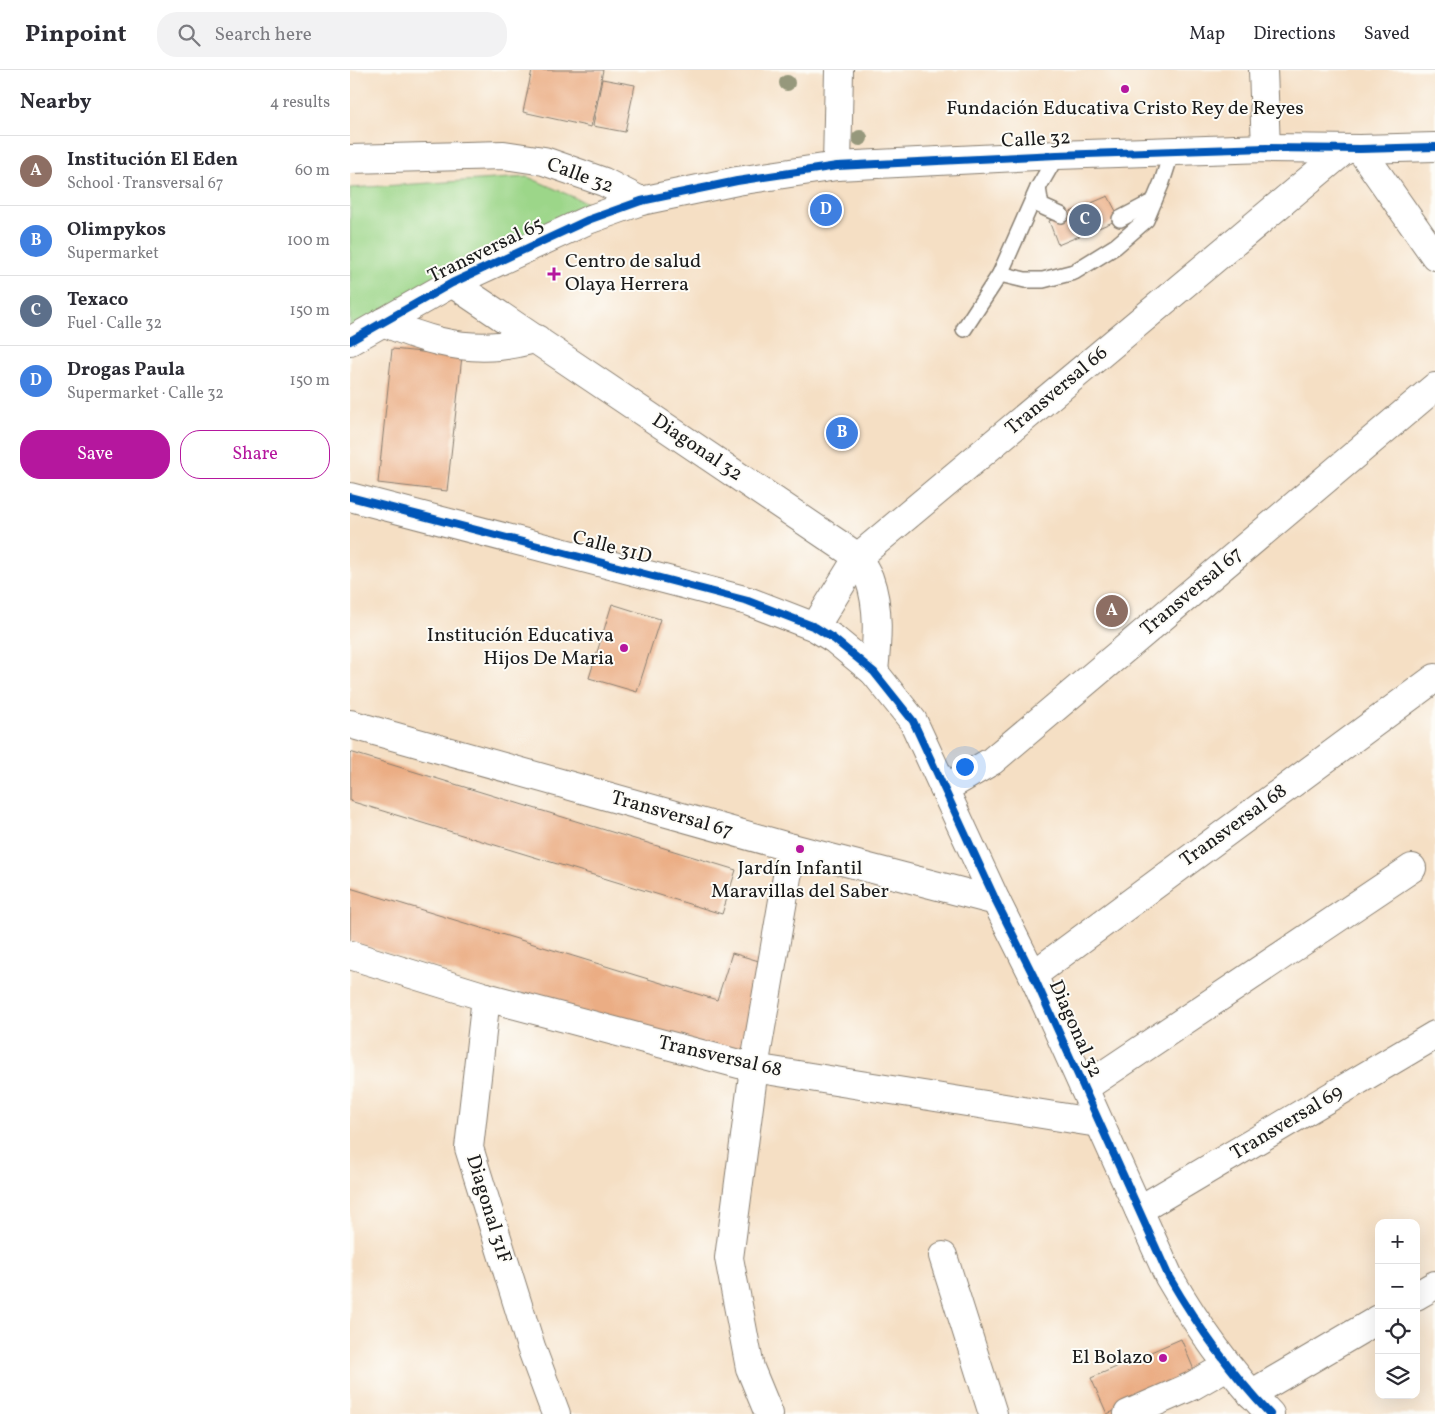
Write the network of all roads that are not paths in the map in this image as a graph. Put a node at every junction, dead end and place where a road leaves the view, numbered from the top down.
1 (839, 70) edge
2 (1263, 70) edge
3 (1435, 147) edge
4 (1266, 148) junction
5 (1353, 149) junction
6 (1172, 151) junction
7 (1057, 155) junction
8 (350, 159) edge
9 (837, 166) junction
10 (1038, 188) junction
11 (641, 201) junction
12 (1154, 201) junction
13 (1061, 216) dead end
14 (1120, 219) dead end
15 (1435, 256) edge
16 (1000, 274) junction
17 (452, 283) junction
18 (383, 322) junction
19 (964, 329) dead end
20 (537, 339) junction
21 (350, 341) edge
22 (1435, 387) edge
23 (350, 497) edge
24 (858, 557) junction
25 (815, 627) junction
26 (865, 663) junction
27 (1435, 678) edge
28 (350, 724) edge
29 (944, 789) junction
30 (792, 848) junction
31 (1412, 868) dead end
32 (996, 901) junction
33 (350, 955) edge
34 (1032, 975) junction
35 (486, 997) junction
36 (1435, 1035) edge
37 (754, 1068) junction
38 (1084, 1088) junction
39 (1098, 1123) junction
40 (1139, 1210) junction
41 (943, 1256) dead end
42 (1435, 1285) edge
43 (1420, 1294) edge
44 (1375, 1320) edge
45 (1227, 1366) junction
46 (1251, 1394) junction
47 (556, 1414) edge
48 (769, 1414) edge
49 (992, 1414) edge
50 (1128, 1414) edge
51 (1270, 1414) edge

1 - 9 street
2 - 4 street
3 - 5 street, Calle 32
4 - 5 street, Calle 32
4 - 6 street, Calle 32
5 - 15 street
5 - 24 street, Transversal 66
6 - 7 street, Calle 32
6 - 12 lane
7 - 9 street, Calle 32
7 - 10 lane
8 - 11 street, Calle 32
9 - 11 street, Calle 32
10 - 13 lane
10 - 16 lane
11 - 17 street, Transversal 65
12 - 14 lane
12 - 16 lane
16 - 19 lane
17 - 18 street, Transversal 65
17 - 20 street, Diagonal 32
18 - 20 street
18 - 21 street, Transversal 65
20 - 24 street, Diagonal 32
22 - 29 street, Transversal 67
23 - 25 street, Calle 31D
24 - 25 street, Transversal 66
24 - 26 street
25 - 26 street, Calle 31D
26 - 29 street, Diagonal 32
27 - 34 street, Transversal 68
28 - 30 street, Transversal 67
29 - 32 street, Diagonal 32
30 - 32 street, Transversal 67
30 - 37 street
31 - 38 street
32 - 34 street, Diagonal 32
33 - 35 street, Transversal 68
34 - 38 street, Diagonal 32
35 - 37 street, Transversal 68
35 - 47 street, Diagonal 31F
36 - 40 street, Transversal 69
37 - 39 street, Transversal 68
37 - 48 street
38 - 39 street, Diagonal 32
39 - 40 street, Diagonal 32
40 - 45 street, Diagonal 32
41 - 49 street
42 - 43 street
44 - 46 street
45 - 46 street, Diagonal 32
45 - 50 street
46 - 51 street, Diagonal 32

